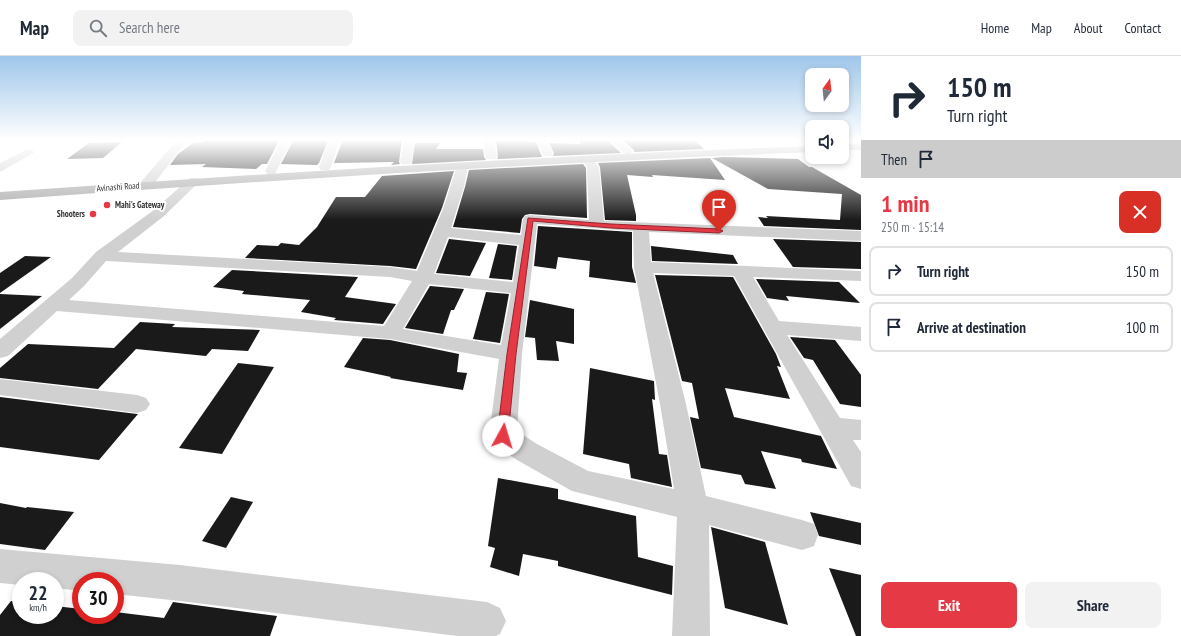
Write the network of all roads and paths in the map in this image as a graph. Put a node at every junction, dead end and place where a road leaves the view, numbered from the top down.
1 (161, 166) edge
2 (273, 166) edge
3 (325, 166) edge
4 (444, 166) edge
5 (462, 166) edge
6 (591, 166) edge
7 (271, 171) junction
8 (194, 181) junction
9 (148, 182) junction
10 (0, 195) edge
11 (596, 225) junction
12 (641, 228) junction
13 (442, 232) junction
14 (861, 236) edge
15 (528, 241) junction
16 (102, 256) junction
17 (643, 267) junction
18 (741, 272) junction
19 (861, 276) edge
20 (423, 278) junction
21 (521, 289) junction
22 (52, 305) junction
23 (772, 327) junction
24 (390, 333) junction
25 (861, 334) edge
26 (0, 351) edge
27 (511, 354) junction
28 (0, 387) edge
29 (137, 404) dead end
30 (832, 428) junction
31 (861, 430) edge
32 (861, 477) edge
33 (693, 507) junction
34 (802, 535) dead end
35 (0, 566) edge
36 (487, 621) dead end
37 (691, 636) edge

1 - 9 street
2 - 7 street
3 - 7 main road, Avinashi Road
4 - 8 main road, Avinashi Road
5 - 13 street
6 - 11 street
7 - 9 main road, Avinashi Road
8 - 9 main road, Avinashi Road
8 - 16 street
9 - 10 main road, Avinashi Road
11 - 12 street
11 - 15 street
12 - 14 street
12 - 17 street
13 - 15 street
13 - 20 street
15 - 21 street
16 - 20 street
16 - 22 street
17 - 18 street
17 - 33 street
18 - 19 street
18 - 23 street
20 - 21 street
20 - 24 street
21 - 27 street
22 - 24 street
22 - 26 street
23 - 25 street
23 - 30 street
24 - 27 street
27 - 33 street
28 - 29 street
30 - 31 street
30 - 32 street
33 - 34 street
33 - 37 street
35 - 36 street

